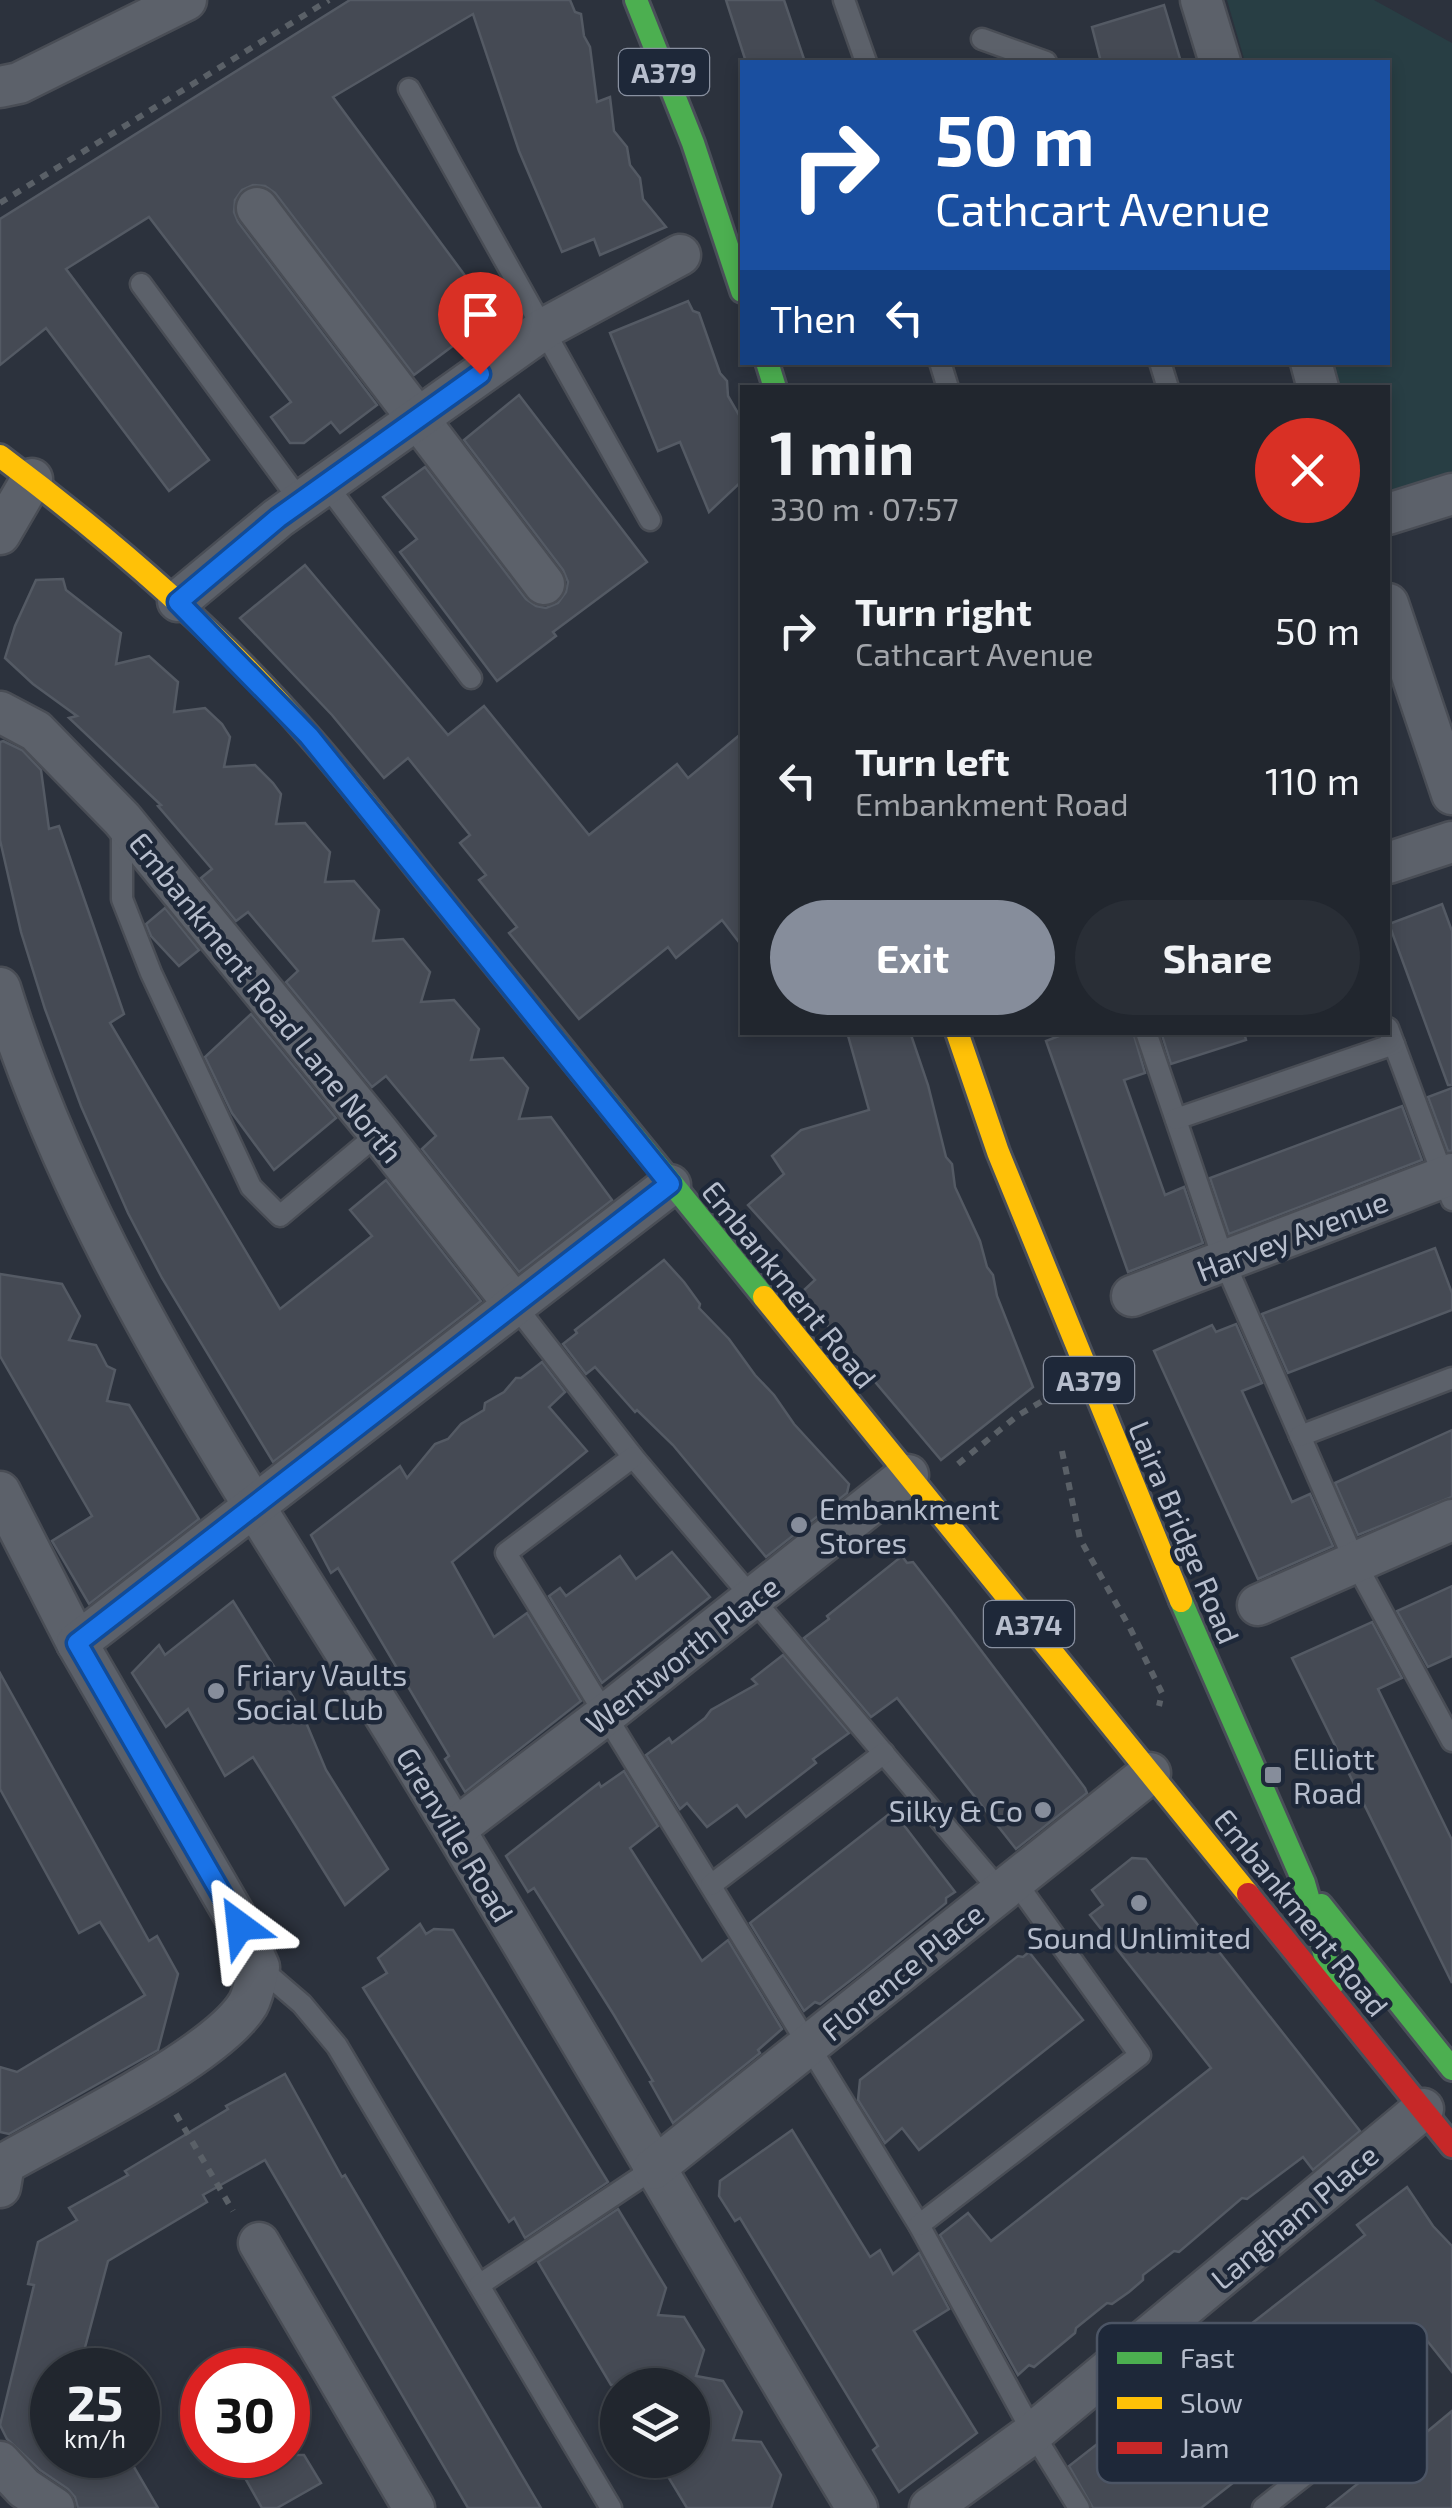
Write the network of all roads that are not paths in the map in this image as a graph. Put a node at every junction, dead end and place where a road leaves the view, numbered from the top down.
1 (186, 0) edge
2 (636, 0) edge
3 (844, 0) edge
4 (1201, 0) edge
5 (982, 39) dead end
6 (683, 54) dead end
7 (865, 60) edge
8 (1040, 60) edge
9 (1219, 60) edge
10 (0, 87) edge
11 (410, 89) dead end
12 (693, 142) junction
13 (257, 208) dead end
14 (680, 255) dead end
15 (141, 284) dead end
16 (740, 285) edge
17 (545, 328) junction
18 (416, 420) junction
19 (16, 467) edge
20 (313, 493) junction
21 (1452, 494) edge
22 (1390, 513) edge
23 (650, 520) dead end
24 (0, 534) edge
25 (544, 584) dead end
26 (178, 602) junction
27 (1390, 610) edge
28 (470, 678) dead end
29 (0, 712) edge
30 (1452, 794) edge
31 (122, 819) junction
32 (1452, 842) edge
33 (1390, 862) edge
34 (0, 988) edge
35 (958, 1035) edge
36 (1147, 1035) edge
37 (1390, 1036) edge
38 (1176, 1120) junction
39 (379, 1133) junction
40 (670, 1184) junction
41 (1449, 1184) edge
42 (1224, 1260) junction
43 (1132, 1296) dead end
44 (514, 1304) junction
45 (1452, 1378) edge
46 (1300, 1436) junction
47 (633, 1457) junction
48 (914, 1483) junction
49 (0, 1492) edge
50 (256, 1504) junction
51 (1452, 1520) edge
52 (1355, 1562) junction
53 (754, 1598) junction
54 (1258, 1605) dead end
55 (77, 1643) junction
56 (605, 1715) junction
57 (1452, 1740) edge
58 (884, 1753) junction
59 (1144, 1765) junction
60 (454, 1829) junction
61 (1304, 1883) junction
62 (711, 1885) junction
63 (1008, 1887) junction
64 (259, 1967) junction
65 (1340, 2006) junction
66 (807, 2046) junction
67 (1452, 2070) edge
68 (1422, 2109) junction
69 (1452, 2146) edge
70 (653, 2168) junction
71 (1, 2178) edge
72 (919, 2225) junction
73 (259, 2243) road end
74 (479, 2285) junction
75 (1165, 2323) edge
76 (1097, 2380) edge
77 (1033, 2433) junction
78 (0, 2462) edge
79 (1295, 2483) edge
80 (54, 2508) edge
81 (414, 2508) edge
82 (611, 2508) edge
83 (858, 2508) edge
84 (930, 2508) edge
85 (1079, 2508) edge
86 (1263, 2508) edge

1 - 10 street
2 - 12 main road, A379
3 - 7 lane
4 - 9 street
5 - 8 lane
6 - 12 main road, A379
11 - 17 lane
12 - 16 main road, A379
13 - 18 street
14 - 17 street
15 - 20 lane
17 - 18 street
17 - 23 lane
18 - 20 street
18 - 25 street
19 - 24 street
19 - 26 main road, Embankment Road / A374
20 - 26 street
20 - 28 lane
21 - 22 street
26 - 40 main road, Embankment Road / A374
27 - 30 street
29 - 31 street, Embankment Road Lane North
31 - 39 street, Embankment Road Lane North
31 - 39 lane
32 - 33 street
34 - 50 street, Grenville Road
35 - 61 main road, Laira Bridge Road / A379
36 - 38 lane
37 - 38 lane
37 - 41 lane
38 - 42 lane
39 - 44 street, Embankment Road Lane North
40 - 44 street
40 - 48 main road, Embankment Road / A374
41 - 42 street, Harvey Avenue
42 - 43 street, Harvey Avenue
42 - 46 lane
44 - 47 lane
44 - 50 street
45 - 46 lane
46 - 52 lane
47 - 53 lane
47 - 56 lane
48 - 53 street, Wentworth Place
48 - 59 main road, Embankment Road / A374
49 - 55 street
50 - 55 street
50 - 60 street, Grenville Road
51 - 52 street
52 - 54 street
52 - 57 lane
53 - 56 street, Wentworth Place
53 - 58 lane
55 - 64 street
56 - 60 street, Wentworth Place
56 - 62 lane
58 - 62 lane
58 - 63 lane
59 - 63 street, Florence Place
59 - 65 main road, Embankment Road / A374
60 - 70 street, Grenville Road
61 - 65 main road, A374
61 - 67 main road, Embankment Road
62 - 66 lane
63 - 66 street, Florence Place
63 - 72 lane
64 - 71 street
64 - 74 lane
65 - 68 main road, Embankment Road / A374
66 - 70 street, Florence Place
66 - 72 lane
68 - 69 main road, Embankment Road / A374
68 - 75 street, Langham Place
70 - 74 lane
70 - 83 street, Grenville Road
72 - 77 lane
73 - 81 street
74 - 82 lane
76 - 77 street, Langham Place
77 - 84 street, Langham Place
77 - 85 lane
78 - 80 street
79 - 86 lane

